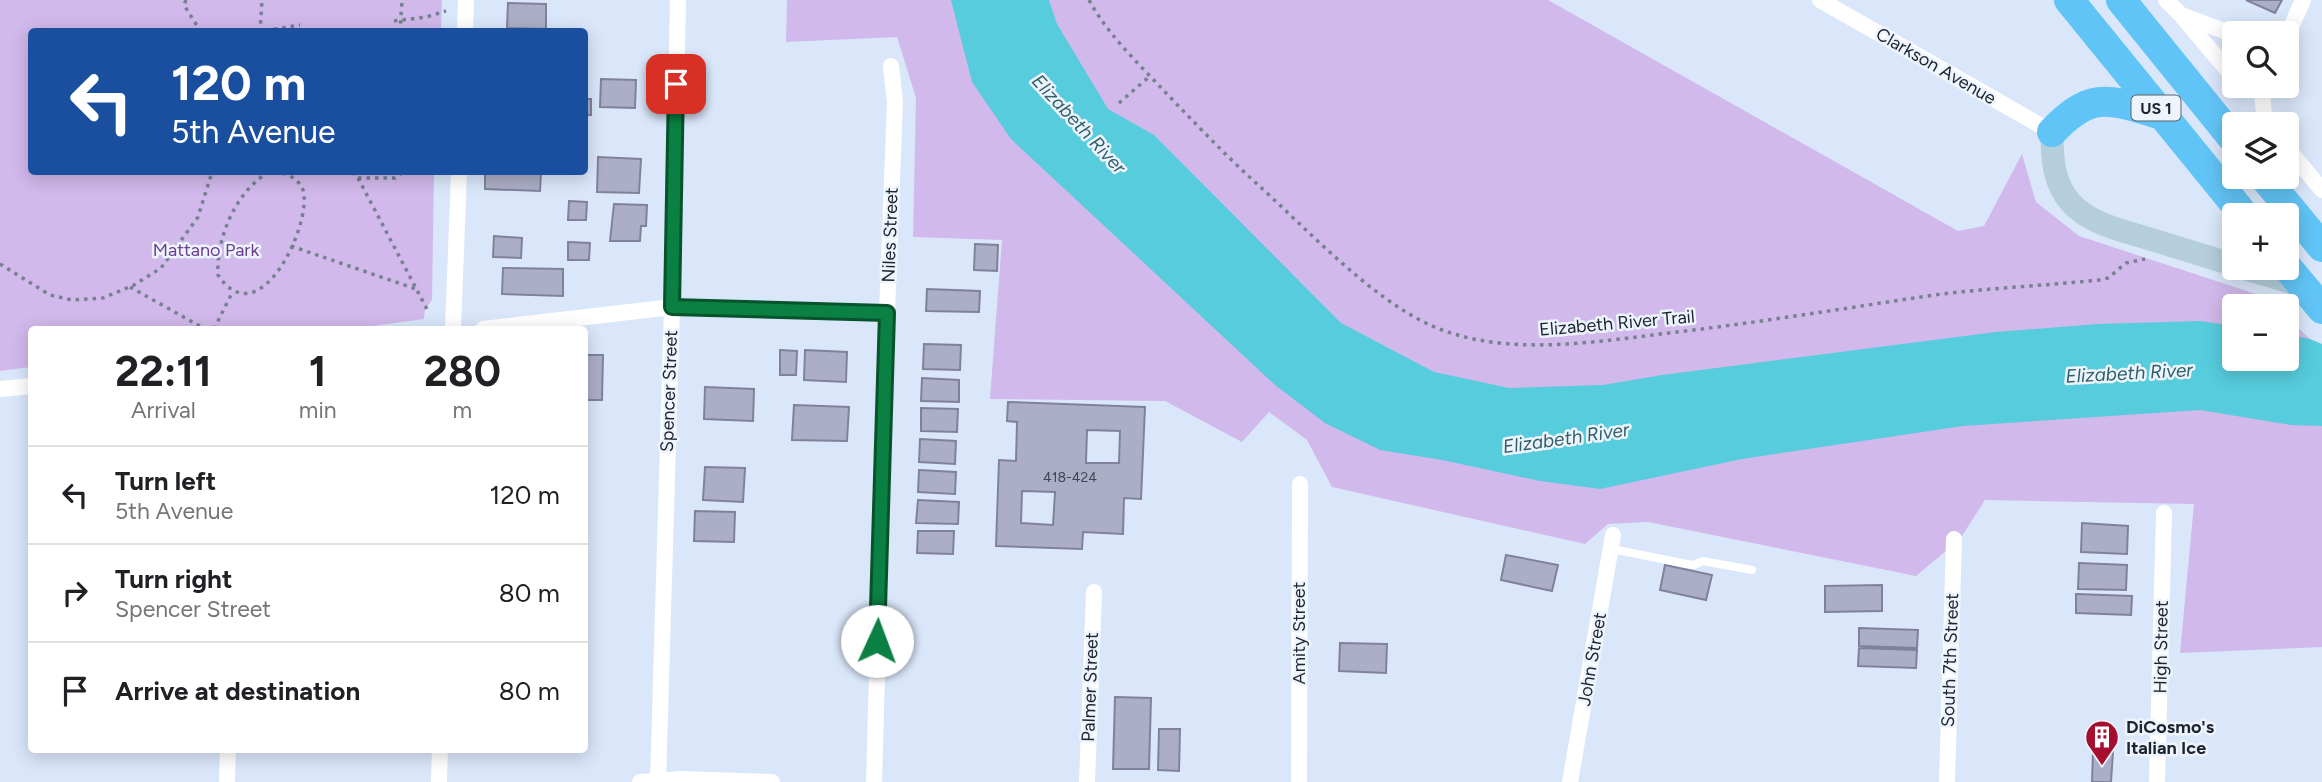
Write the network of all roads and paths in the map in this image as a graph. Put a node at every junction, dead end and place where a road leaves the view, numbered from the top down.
1 (186, 0) edge
2 (262, 0) edge
3 (402, 0) edge
4 (466, 0) edge
5 (678, 0) edge
6 (1088, 0) edge
7 (1820, 0) edge
8 (2069, 0) edge
9 (2121, 0) edge
10 (2166, 0) edge
11 (2303, 0) edge
12 (446, 10) dead end
13 (2181, 15) junction
14 (394, 21) dead end
15 (401, 21) junction
16 (2294, 21) edge
17 (300, 25) dead end
18 (198, 28) edge
19 (259, 28) edge
20 (280, 28) edge
21 (400, 28) edge
22 (465, 28) edge
23 (2222, 29) edge
24 (891, 66) dead end
25 (2222, 66) edge
26 (1150, 76) junction
27 (1119, 103) dead end
28 (2162, 115) junction
29 (2222, 125) edge
30 (2052, 132) junction
31 (2299, 162) edge
32 (211, 175) edge
33 (264, 175) edge
34 (290, 175) edge
35 (355, 175) edge
36 (399, 175) edge
37 (459, 175) edge
38 (358, 178) junction
39 (2274, 189) edge
40 (2322, 190) edge
41 (2234, 203) edge
42 (290, 246) junction
43 (2322, 247) edge
44 (2147, 258) dead end
45 (2222, 261) edge
46 (0, 264) edge
47 (2282, 280) edge
48 (2298, 280) edge
49 (130, 287) junction
50 (418, 290) junction
51 (233, 291) junction
52 (2322, 292) edge
53 (672, 307) junction
54 (2322, 309) edge
55 (429, 313) dead end
56 (887, 313) junction
57 (569, 324) edge
58 (200, 326) edge
59 (216, 326) edge
60 (453, 326) edge
61 (535, 326) edge
62 (28, 386) edge
63 (0, 389) edge
64 (1300, 484) dead end
65 (2164, 513) dead end
66 (1954, 539) dead end
67 (1613, 542) joint
68 (1752, 570) dead end
69 (1094, 592) dead end
70 (228, 753) edge
71 (440, 753) edge
72 (658, 781) edge
73 (227, 782) edge
74 (439, 782) edge
75 (640, 782) edge
76 (772, 782) edge
77 (874, 782) edge
78 (1087, 782) edge
79 (1298, 782) edge
80 (1570, 782) edge
81 (1947, 782) edge
82 (2157, 782) edge

1 - 18 path
2 - 19 path
3 - 15 path
4 - 22 street
5 - 53 street, Spencer Street
6 - 26 path, Elizabeth River Trail
7 - 30 street, Clarkson Avenue
8 - 28 highway, US 1
9 - 29 highway, US 1
10 - 13 street
11 - 16 street
12 - 15 path
13 - 23 street
13 - 25 street
14 - 15 path
15 - 21 path
17 - 20 path
24 - 56 street, Niles Street
26 - 27 path
26 - 44 path, Elizabeth River Trail
28 - 30 highway
28 - 41 highway, US 1
30 - 45 street
31 - 40 street
32 - 49 path
33 - 51 path
34 - 42 path
35 - 38 path
36 - 38 path
37 - 60 street
38 - 50 path
39 - 43 highway
42 - 50 path
42 - 51 path
46 - 49 path
47 - 52 street
48 - 54 highway
49 - 58 path
50 - 55 path
51 - 59 path
53 - 56 street
53 - 57 street
53 - 72 street, Spencer Street
56 - 77 street, Niles Street
57 - 61 street
62 - 63 street
64 - 79 street, Amity Street
65 - 82 street, High Street
66 - 81 street, South 7th Street
67 - 68 lane
67 - 80 street, John Street
69 - 78 street, Palmer Street
70 - 73 street
71 - 74 street
72 - 75 street
72 - 76 street

